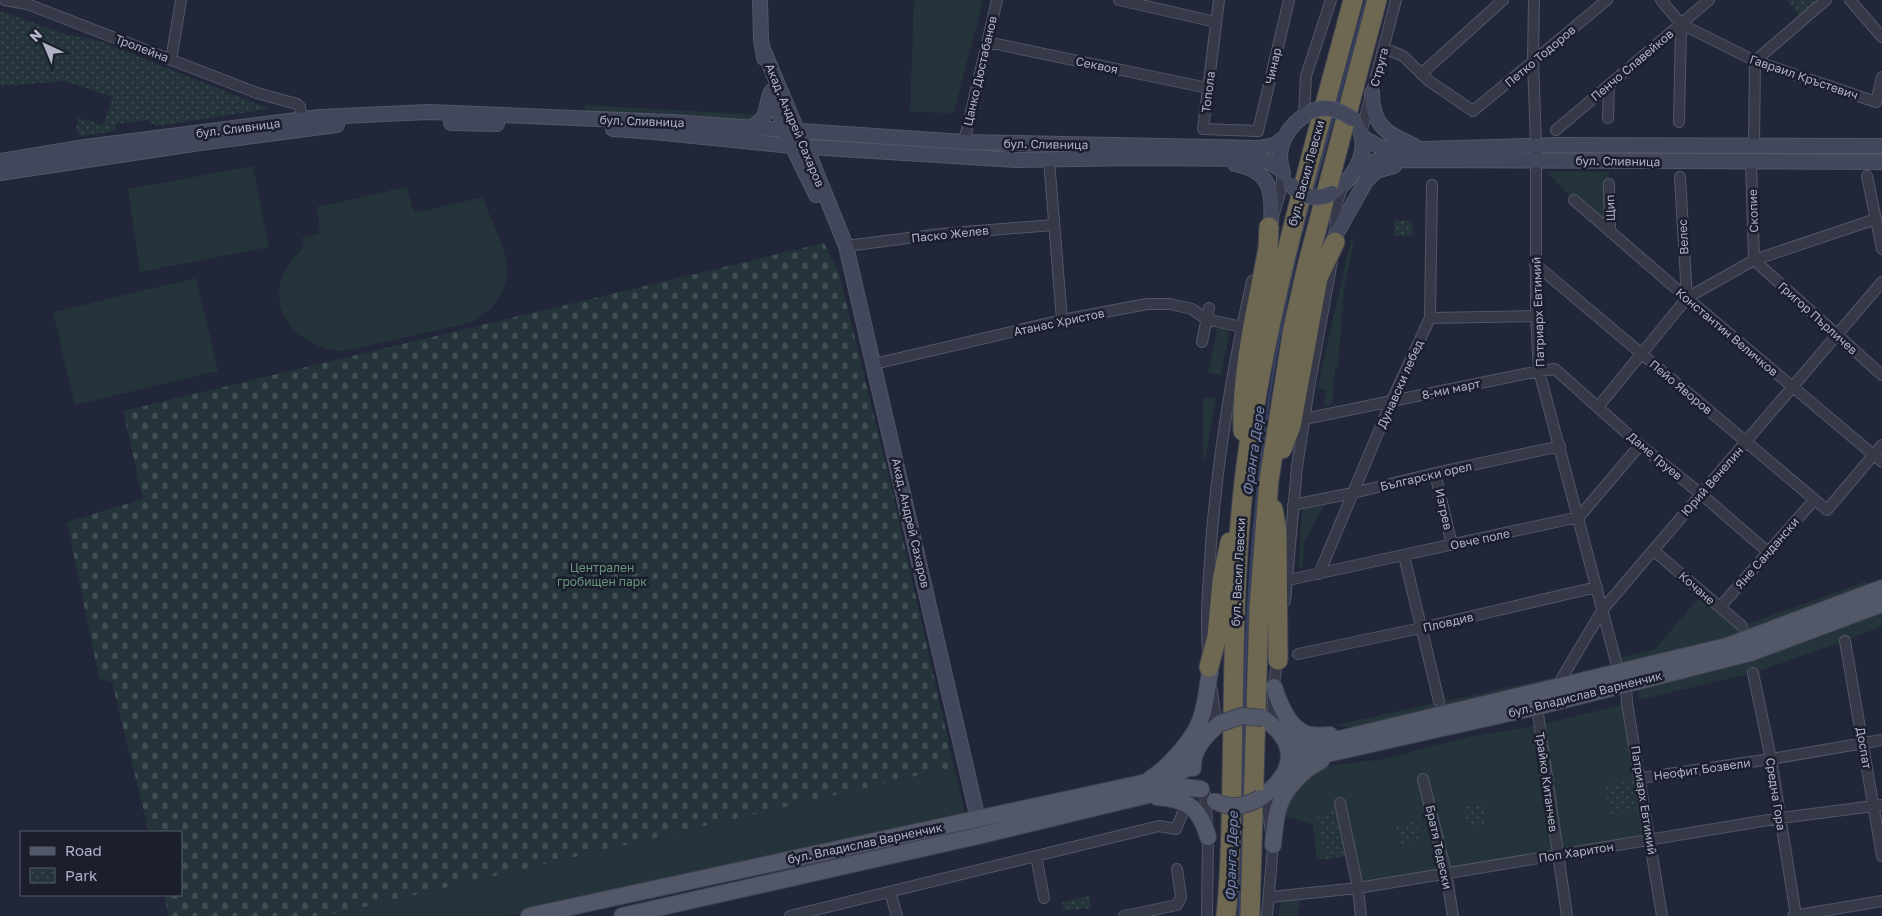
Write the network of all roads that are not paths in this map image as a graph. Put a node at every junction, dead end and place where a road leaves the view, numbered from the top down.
1 (5, 0) edge
2 (181, 0) edge
3 (760, 0) edge
4 (997, 0) edge
5 (1119, 0) edge
6 (1219, 0) edge
7 (1289, 0) edge
8 (1331, 0) edge
9 (1354, 0) edge
10 (1377, 0) edge
11 (1396, 0) edge
12 (1503, 0) edge
13 (1534, 0) edge
14 (1607, 0) edge
15 (1661, 0) edge
16 (1709, 0) edge
17 (1826, 0) edge
18 (1850, 0) edge
19 (24, 2) edge
20 (1216, 22) junction
21 (1681, 24) junction
22 (1882, 37) edge
23 (987, 42) junction
24 (1384, 48) junction
25 (763, 49) junction
26 (172, 60) junction
27 (1533, 60) junction
28 (1755, 61) junction
29 (1421, 74) junction
30 (1882, 77) edge
31 (1609, 85) junction
32 (1208, 88) junction
33 (772, 90) junction
34 (1372, 93) junction
35 (1307, 114) junction
36 (1608, 118) dead end
37 (302, 120) junction
38 (1679, 122) dead end
39 (752, 127) junction
40 (790, 129) junction
41 (1556, 130) dead end
42 (1258, 131) joint
43 (1362, 135) junction
44 (1283, 139) junction
45 (964, 142) junction
46 (1536, 146) junction
47 (1754, 146) junction
48 (1882, 146) edge
49 (799, 147) junction
50 (840, 150) junction
51 (1106, 152) junction
52 (1422, 155) junction
53 (1208, 159) junction
54 (0, 160) edge
55 (1049, 160) junction
56 (1536, 160) junction
57 (1752, 161) junction
58 (1882, 162) edge
59 (1355, 170) junction
60 (0, 173) edge
61 (1285, 176) junction
62 (1867, 176) dead end
63 (1680, 177) dead end
64 (1609, 184) dead end
65 (1432, 185) dead end
66 (822, 187) junction
67 (1337, 190) junction
68 (1574, 200) dead end
69 (1876, 218) junction
70 (1054, 225) junction
71 (1270, 225) junction
72 (838, 229) junction
73 (1610, 232) junction
74 (1335, 239) junction
75 (846, 246) junction
76 (1882, 249) edge
77 (1754, 260) junction
78 (1536, 264) junction
79 (1882, 282) edge
80 (1686, 298) junction
81 (1210, 308) dead end
82 (1536, 316) junction
83 (1430, 318) junction
84 (1206, 319) junction
85 (1062, 320) junction
86 (1242, 327) junction
87 (1837, 335) junction
88 (1202, 342) dead end
89 (1642, 354) junction
90 (874, 364) junction
91 (1539, 371) junction
92 (1882, 375) edge
93 (1793, 386) junction
94 (1391, 402) junction
95 (1598, 407) junction
96 (1304, 420) junction
97 (1746, 441) junction
98 (1640, 445) junction
99 (1882, 445) edge
100 (1560, 446) junction
101 (1873, 455) junction
102 (1882, 462) edge
103 (1435, 473) junction
104 (1269, 484) junction
105 (1244, 486) junction
106 (1353, 493) junction
107 (1701, 494) junction
108 (1814, 500) junction
109 (1293, 505) junction
110 (1579, 517) junction
111 (1452, 545) junction
112 (1653, 550) junction
113 (1768, 552) junction
114 (1404, 556) junction
115 (1319, 574) junction
116 (1288, 580) junction
117 (1597, 587) junction
118 (1882, 588) edge
119 (1882, 604) edge
120 (1720, 608) junction
121 (1603, 609) junction
122 (1742, 626) dead end
123 (1421, 628) junction
124 (1845, 641) dead end
125 (1298, 654) dead end
126 (1278, 660) junction
127 (1209, 669) junction
128 (1753, 673) dead end
129 (1622, 679) junction
130 (1274, 687) junction
131 (1556, 688) junction
132 (1439, 701) dead end
133 (1537, 707) junction
134 (1214, 729) junction
135 (1360, 734) junction
136 (1282, 735) junction
137 (1882, 740) edge
138 (1864, 743) junction
139 (1349, 749) junction
140 (1194, 757) junction
141 (1771, 760) junction
142 (1285, 772) junction
143 (1641, 778) junction
144 (1424, 779) dead end
145 (1141, 791) junction
146 (1207, 794) junction
147 (1266, 794) junction
148 (1340, 803) dead end
149 (1878, 806) edge
150 (1184, 810) dead end
151 (1781, 818) junction
152 (978, 819) junction
153 (1208, 838) junction
154 (1650, 840) junction
155 (1273, 845) junction
156 (1558, 854) junction
157 (1036, 856) junction
158 (1882, 856) edge
159 (1178, 869) dead end
160 (1446, 872) junction
161 (1358, 888) junction
162 (890, 892) junction
163 (1270, 897) junction
164 (1044, 898) dead end
165 (1882, 901) edge
166 (529, 916) edge
167 (622, 916) edge
168 (790, 916) edge
169 (897, 916) edge
170 (1124, 916) edge
171 (1207, 916) edge
172 (1226, 916) edge
173 (1250, 916) edge
174 (1267, 916) edge
175 (1361, 916) edge
176 (1453, 916) edge
177 (1567, 916) edge
178 (1662, 916) edge
179 (1795, 916) edge

1 - 19 street, Тролейна
2 - 26 street
3 - 25 main road, Акад. Андрей Сахаров
4 - 23 street, Цанко Дюстабанов
5 - 20 street
6 - 20 street, Топола
7 - 42 street, Чинар
8 - 35 street
9 - 105 highway, бул. Васил Левски
10 - 104 highway, бул. Васил Левски
11 - 24 street, Струга
12 - 29 street
13 - 27 street, Патриарх Евтимий
14 - 27 street, Петко Тодоров
15 - 21 street, Гавраил Кръстевич
16 - 21 street, Пенчо Славейков
17 - 28 street
18 - 22 street
19 - 26 street, Тролейна
20 - 32 street, Топола
21 - 28 street, Гавраил Кръстевич
21 - 31 street, Пенчо Славейков
21 - 38 street
23 - 32 street, Секвоя
23 - 45 street, Цанко Дюстабанов
24 - 29 street
24 - 34 street, Струга
25 - 33 main road, Акад. Андрей Сахаров
25 - 40 main road, Акад. Андрей Сахаров
26 - 37 street, Тролейна
27 - 29 street, Петко Тодоров
27 - 46 street, Патриарх Евтимий
28 - 30 street, Гавраил Кръстевич
28 - 47 street
31 - 36 street
31 - 41 street, Пенчо Славейков
32 - 42 street, Топола
33 - 39 main road
33 - 40 main road, Акад. Андрей Сахаров
34 - 43 street, Струга
34 - 52 main road
35 - 43 main road, bridge
35 - 44 main road
37 - 39 main road, бул. Сливница
37 - 54 main road, бул. Сливница
39 - 40 main road, бул. Сливница
40 - 45 main road, бул. Сливница
40 - 49 main road, Акад. Андрей Сахаров
43 - 52 main road, бул. Сливница
43 - 59 main road
44 - 51 main road, бул. Сливница
44 - 61 main road
45 - 51 main road, бул. Сливница
46 - 47 main road, бул. Сливница
46 - 52 main road, бул. Сливница
46 - 56 street, Патриарх Евтимий
47 - 48 main road, бул. Сливница
49 - 50 main road, бул. Сливница
49 - 60 main road, бул. Сливница
49 - 66 main road, Акад. Андрей Сахаров
49 - 72 main road, Акад. Андрей Сахаров
50 - 55 main road, бул. Сливница
50 - 66 main road
51 - 53 main road, бул. Сливница
51 - 55 main road, бул. Сливница
52 - 56 main road, бул. Сливница
52 - 59 main road, бул. Сливница
52 - 74 main road
53 - 61 main road, бул. Сливница
53 - 71 main road
55 - 70 street
56 - 57 main road, бул. Сливница
56 - 78 street, Патриарх Евтимий
57 - 58 main road, бул. Сливница
57 - 77 street, Скопие
59 - 67 main road
61 - 67 main road, bridge
61 - 71 street
62 - 69 street
63 - 80 street, Велес
64 - 73 street, Щип
65 - 83 street, Дунавски лебед
66 - 72 main road, Акад. Андрей Сахаров
67 - 74 street
68 - 73 street, Константин Величков
69 - 76 street
69 - 77 street
70 - 75 street, Паско Желев
70 - 85 street
71 - 86 street
71 - 105 highway
72 - 75 main road, Акад. Андрей Сахаров
73 - 80 street, Константин Величков
74 - 96 street
74 - 104 highway
75 - 90 main road, Акад. Андрей Сахаров
77 - 80 street
77 - 87 street, Григор Пърличев
78 - 82 street, Патриарх Евтимий
78 - 89 street, Пейо Яворов
79 - 87 street, Юрий Венелин
80 - 89 street
80 - 93 street, Константин Величков
81 - 84 street
82 - 83 street
82 - 91 street, Патриарх Евтимий
83 - 94 street, Дунавски лебед
84 - 85 street, Атанас Христов
84 - 86 street, Атанас Христов
84 - 88 street
85 - 90 street, Атанас Христов
86 - 127 street
87 - 92 street, Григор Пърличев
87 - 93 street, Юрий Венелин
89 - 95 street
89 - 97 street, Пейо Яворов
90 - 152 main road, Акад. Андрей Сахаров
91 - 94 street, 8-ми март
91 - 95 street, Даме Груев
91 - 100 street, Патриарх Евтимий
93 - 97 street, Юрий Венелин
93 - 101 street, Константин Величков
94 - 96 street, 8-ми март
94 - 106 street, Дунавски лебед
95 - 98 street, Даме Груев
96 - 109 street
97 - 107 street, Юрий Венелин
97 - 108 street, Пейо Яворов
98 - 107 street, Даме Груев
98 - 110 street
99 - 101 street
100 - 103 street, Български орел
100 - 110 street, Патриарх Евтимий
101 - 102 street, Константин Величков
101 - 108 street, Пейо Яворов
103 - 106 street, Български орел
103 - 111 street, Изгрев
104 - 126 highway
104 - 173 highway, бул. Васил Левски
105 - 127 highway
105 - 172 highway, бул. Васил Левски
106 - 109 street, Български орел
106 - 115 street, Дунавски лебед
107 - 112 street, Юрий Венелин
107 - 113 street, Даме Груев
108 - 113 street, Яне Сандански
109 - 116 street
110 - 111 street, Овче поле
110 - 117 street, Патриарх Евтимий
111 - 114 street, Овче поле
112 - 120 street, Кочане
112 - 121 street, Юрий Венелин
113 - 120 street, Яне Сандански
114 - 115 street, Овче поле
114 - 123 street
115 - 116 street, Овче поле
116 - 126 street
117 - 121 street, Патриарх Евтимий
117 - 123 street, Пловдив
118 - 129 main road, бул. Владислав Варненчик
119 - 129 main road, бул. Владислав Варненчик
120 - 122 street, Кочане
121 - 129 street, Патриарх Евтимий
121 - 131 street, Юрий Венелин
123 - 125 street, Пловдив
123 - 132 street
124 - 138 street, Доспат
126 - 130 street
127 - 134 street
127 - 145 main road
128 - 141 street, Средна Гора
129 - 131 main road, бул. Владислав Варненчик
129 - 133 main road, бул. Владислав Варненчик
129 - 143 street, Патриарх Евтимий
130 - 135 main road
130 - 136 street
131 - 135 main road, бул. Владислав Варненчик
133 - 139 main road, бул. Владислав Варненчик
133 - 156 street, Трайко Китанчев
134 - 136 main road, bridge
134 - 140 main road
135 - 136 main road, бул. Владислав Варненчик
136 - 142 main road
137 - 138 street, Неофит Бозвели
138 - 141 street, Неофит Бозвели
138 - 149 street, Доспат
139 - 142 main road, бул. Владислав Варненчик
139 - 155 main road
140 - 145 main road, бул. Владислав Варненчик
140 - 146 main road
141 - 143 street, Неофит Бозвели
141 - 151 street, Средна Гора
142 - 147 main road
143 - 154 street, Патриарх Евтимий
144 - 160 street, Братя Тедески
145 - 146 main road, бул. Владислав Варненчик
145 - 152 main road, бул. Владислав Варненчик
145 - 153 main road
145 - 167 main road, бул. Владислав Варненчик
146 - 147 main road, bridge
146 - 153 street
147 - 155 street
148 - 161 street
149 - 151 street, Поп Харитон
149 - 158 street, Доспат
150 - 157 street
151 - 154 street, Поп Харитон
151 - 179 street, Средна Гора
152 - 166 main road, бул. Владислав Варненчик
153 - 171 street
154 - 156 street, Поп Харитон
154 - 178 street, Патриарх Евтимий
155 - 163 street
156 - 160 street, Поп Харитон
156 - 177 street, Трайко Китанчев
157 - 162 street
157 - 164 street
159 - 170 street
160 - 161 street, Поп Харитон
160 - 176 street, Братя Тедески
161 - 163 street, Поп Харитон
161 - 175 street
162 - 168 street
162 - 169 street
163 - 174 street
165 - 179 street

